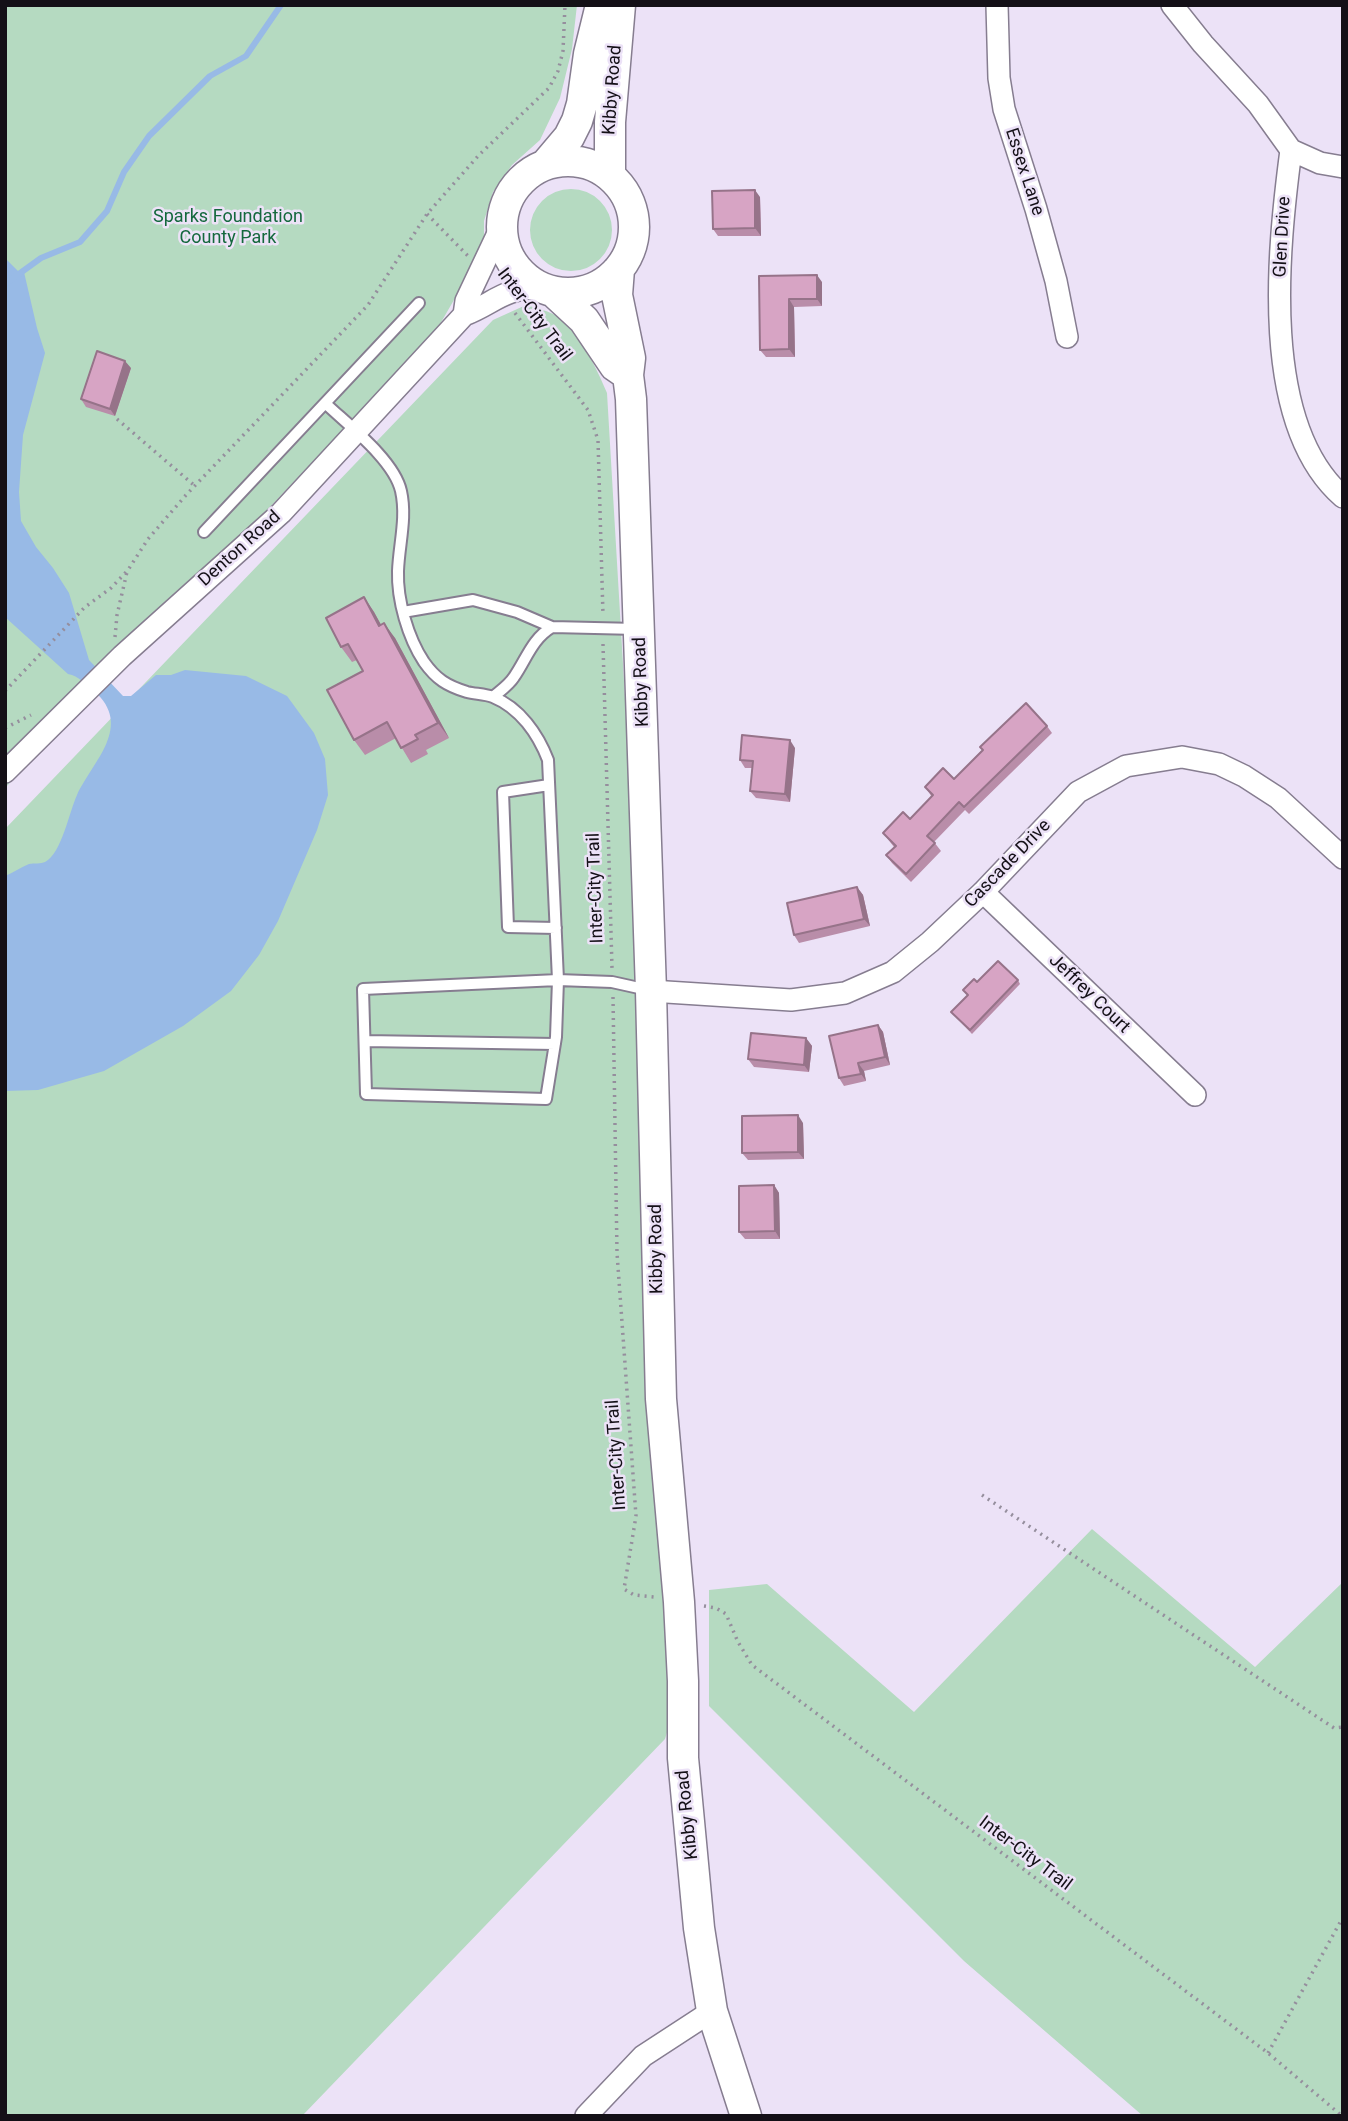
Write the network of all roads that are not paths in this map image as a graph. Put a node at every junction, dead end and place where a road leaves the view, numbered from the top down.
1 (601, 5) edge
2 (620, 5) edge
3 (997, 5) edge
4 (1172, 5) edge
5 (1291, 150) junction
6 (548, 163) junction
7 (1343, 167) edge
8 (610, 175) junction
9 (502, 225) junction
10 (619, 269) junction
11 (549, 291) junction
12 (419, 303) dead end
13 (464, 315) junction
14 (1067, 337) dead end
15 (628, 375) junction
16 (325, 403) junction
17 (355, 432) junction
18 (1343, 497) edge
19 (204, 532) dead end
20 (403, 612) junction
21 (552, 626) junction
22 (640, 629) junction
23 (493, 697) junction
24 (5, 772) edge
25 (549, 785) junction
26 (1343, 858) edge
27 (983, 892) junction
28 (556, 928) junction
29 (558, 980) junction
30 (651, 991) junction
31 (365, 1041) junction
32 (555, 1044) junction
33 (1195, 1095) dead end
34 (712, 2011) junction
35 (586, 2116) edge
36 (746, 2116) edge

1 - 6 main road, Kibby Road
2 - 8 main road, Kibby Road
3 - 14 street, Essex Lane
4 - 5 street
5 - 7 street
5 - 18 street, Glen Drive
6 - 8 main road
6 - 9 main road
8 - 10 main road
9 - 11 main road
9 - 13 street, Denton Road
10 - 11 main road
10 - 15 main road, Kibby Road
11 - 13 street, Denton Road
11 - 15 main road
12 - 16 lane
13 - 17 street, Denton Road
15 - 22 main road, Kibby Road
16 - 17 lane
16 - 19 lane
17 - 20 lane
17 - 24 street, Denton Road
20 - 21 lane
20 - 23 lane
21 - 22 lane
21 - 23 lane
22 - 30 main road, Kibby Road
23 - 25 lane
25 - 28 lane
25 - 28 lane
26 - 27 street, Cascade Drive
27 - 30 street, Cascade Drive
27 - 33 street, Jeffrey Court
28 - 29 lane
29 - 30 lane
29 - 31 lane
29 - 32 lane
30 - 34 main road, Kibby Road
31 - 32 lane
31 - 32 lane
34 - 35 street
34 - 36 main road, Kibby Road

